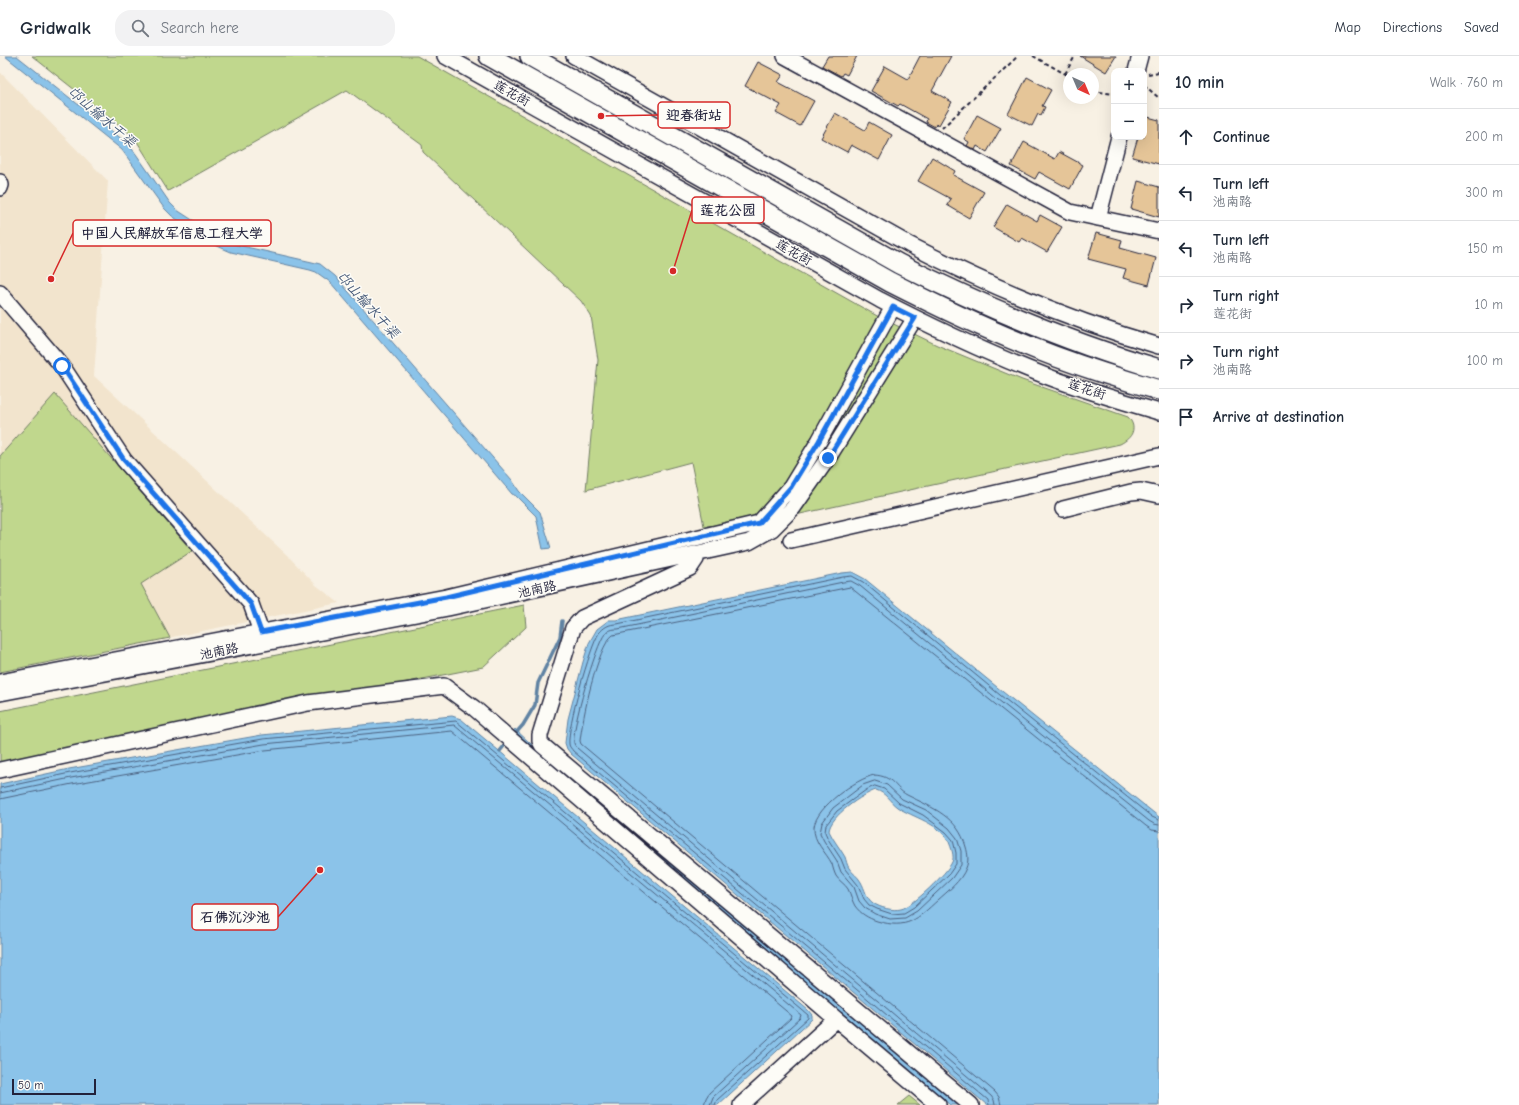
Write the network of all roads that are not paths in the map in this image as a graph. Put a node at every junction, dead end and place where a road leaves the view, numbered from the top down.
1 (445, 56) edge
2 (489, 56) edge
3 (530, 56) edge
4 (574, 56) edge
5 (785, 56) edge
6 (1140, 56) edge
7 (469, 62) edge
8 (1137, 68) edge
9 (1118, 140) edge
10 (0, 182) edge
11 (0, 188) edge
12 (1098, 218) junction
13 (1159, 231) edge
14 (0, 293) edge
15 (893, 307) junction
16 (915, 318) junction
17 (1159, 346) edge
18 (1159, 369) edge
19 (1159, 390) edge
20 (1159, 412) edge
21 (1159, 456) edge
22 (1159, 495) edge
23 (1063, 509) dead end
24 (791, 540) dead end
25 (697, 554) junction
26 (261, 632) junction
27 (0, 682) edge
28 (0, 693) edge
29 (0, 770) edge
30 (836, 1019) junction
31 (741, 1105) edge
32 (938, 1105) edge
33 (971, 1105) edge

1 - 7 street, 莲花街
2 - 19 main road, 莲花街
3 - 18 main road
4 - 17 street
5 - 12 street
6 - 8 street
7 - 15 street, 莲花街
9 - 12 street
10 - 11 street
12 - 13 street
14 - 26 street
15 - 16 street, 莲花街
15 - 26 street, 池南路
16 - 20 street, 莲花街
16 - 25 street, 池南路
21 - 24 street
22 - 23 street
25 - 28 street, 池南路
25 - 33 street
26 - 27 street, 池南路
29 - 30 street
30 - 31 street
30 - 32 street

